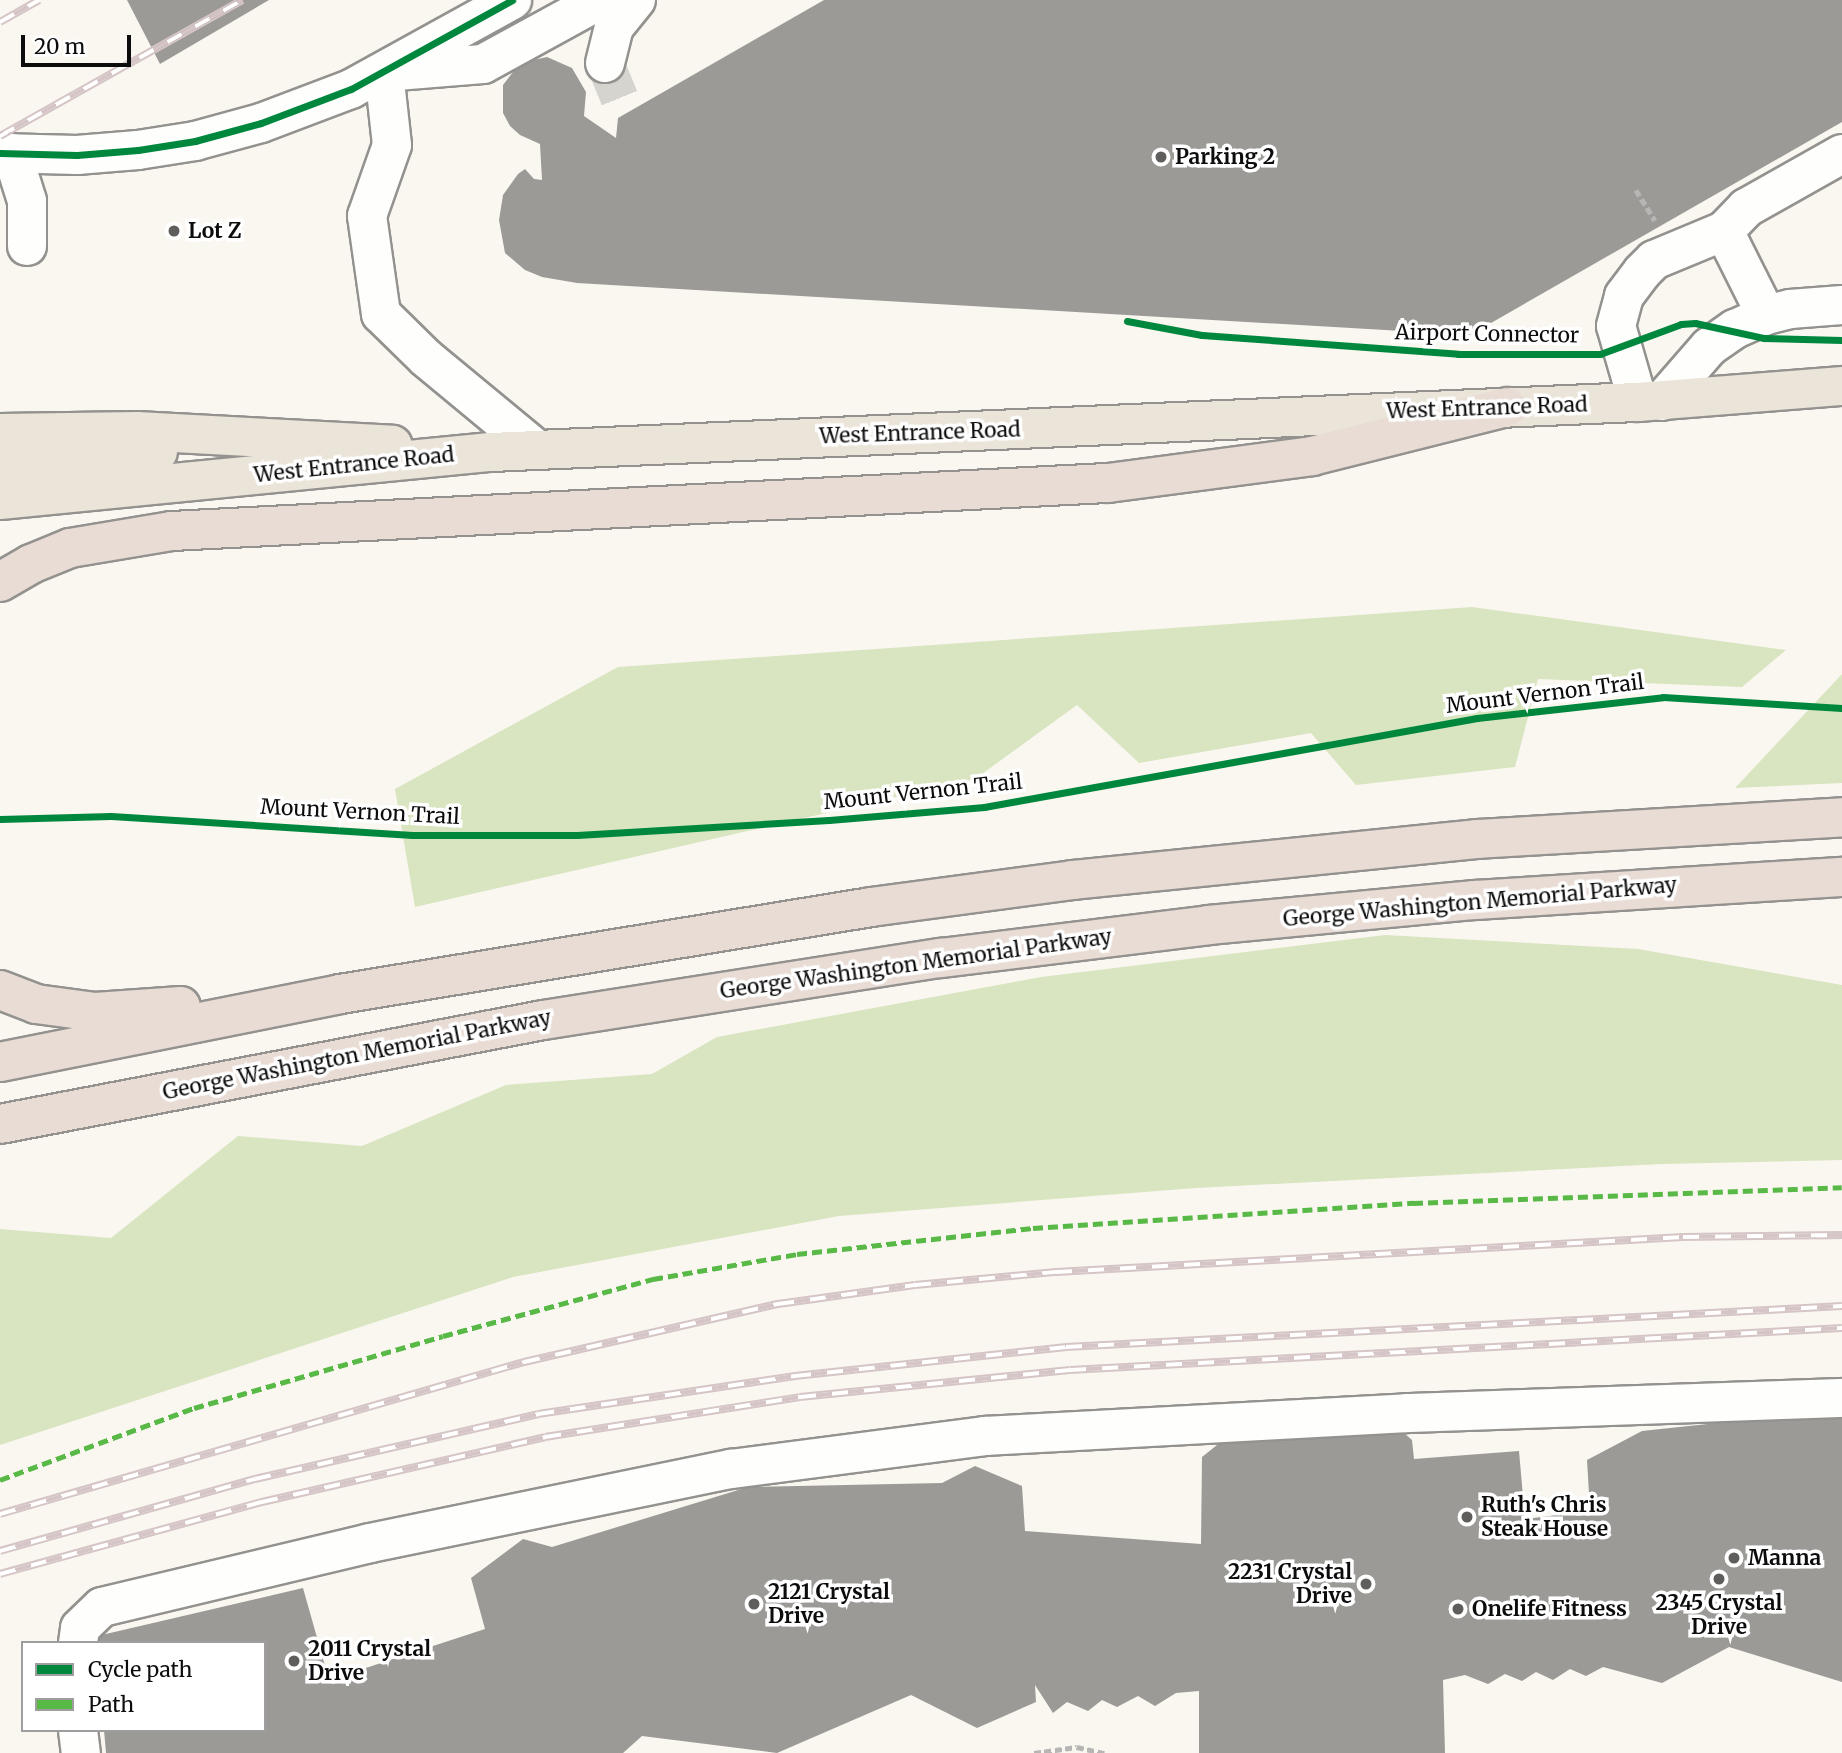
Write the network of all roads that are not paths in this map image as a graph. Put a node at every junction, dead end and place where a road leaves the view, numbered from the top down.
1 (512, 0) edge
2 (600, 0) edge
3 (636, 0) edge
4 (605, 62) tunnel mouth
5 (384, 72) junction
6 (6, 153) edge
7 (1842, 154) edge
8 (1724, 231) junction
9 (27, 246) dead end
10 (1842, 305) edge
11 (1766, 315) junction
12 (1842, 386) edge
13 (1650, 402) junction
14 (1507, 407) junction
15 (0, 433) edge
16 (299, 438) junction
17 (536, 449) junction
18 (491, 452) junction
19 (0, 470) edge
20 (0, 500) edge
21 (0, 582) edge
22 (1842, 817) edge
23 (1842, 877) edge
24 (0, 990) edge
25 (340, 994) junction
26 (0, 1062) edge
27 (0, 1124) edge
28 (1842, 1398) edge
29 (78, 1641) edge
30 (78, 1732) edge
31 (81, 1753) edge

1 - 5 street
2 - 5 street
3 - 4 street
5 - 6 street
5 - 17 street
6 - 9 street
7 - 8 street
8 - 11 street
8 - 13 street
10 - 11 street
11 - 13 street
12 - 13 main road, West Entrance Road
13 - 14 main road, West Entrance Road
14 - 17 main road, West Entrance Road
14 - 21 highway
15 - 16 main road
16 - 18 main road
16 - 19 main road
17 - 18 main road, West Entrance Road
18 - 20 main road, West Entrance Road
22 - 25 highway
23 - 27 highway, George Washington Memorial Parkway
24 - 25 highway
25 - 26 highway
28 - 29 street
30 - 31 street

